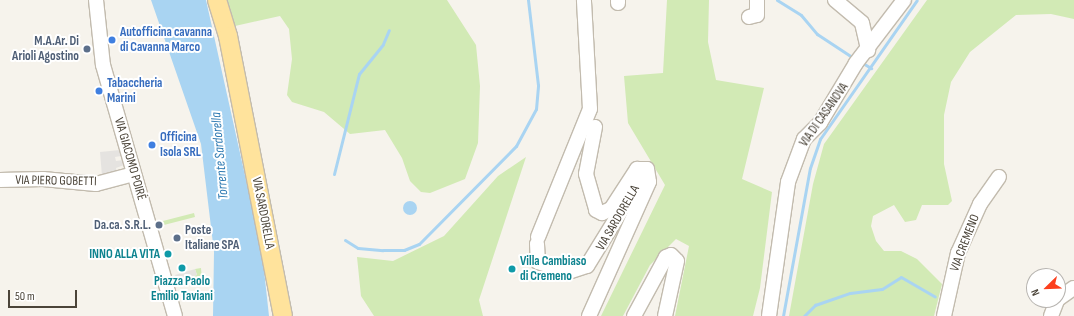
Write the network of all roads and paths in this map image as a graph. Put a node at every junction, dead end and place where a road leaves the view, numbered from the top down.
1 (96, 0) edge
2 (218, 0) edge
3 (584, 0) edge
4 (758, 0) edge
5 (835, 0) edge
6 (904, 0) edge
7 (749, 17) dead end
8 (868, 50) junction
9 (594, 128) dead end
10 (134, 174) junction
11 (999, 177) dead end
12 (0, 180) edge
13 (649, 182) junction
14 (175, 316) edge
15 (283, 316) edge
16 (589, 316) edge
17 (634, 316) edge
18 (664, 316) edge
19 (769, 316) edge
20 (944, 316) edge

1 - 10 street, VIA GIACOMO POIRÈ
2 - 15 main road, VIA SARDORELLA
3 - 13 street, VIA SARDORELLA
4 - 7 street
5 - 8 street
6 - 8 street, VIA DI CASANOVA
8 - 19 street, VIA DI CASANOVA
9 - 13 street
10 - 12 street, VIA PIERO GOBETTI
10 - 14 street, VIA GIACOMO POIRÈ
11 - 20 street, VIA CREMENO
13 - 16 street, VIA SARDORELLA
17 - 18 street

